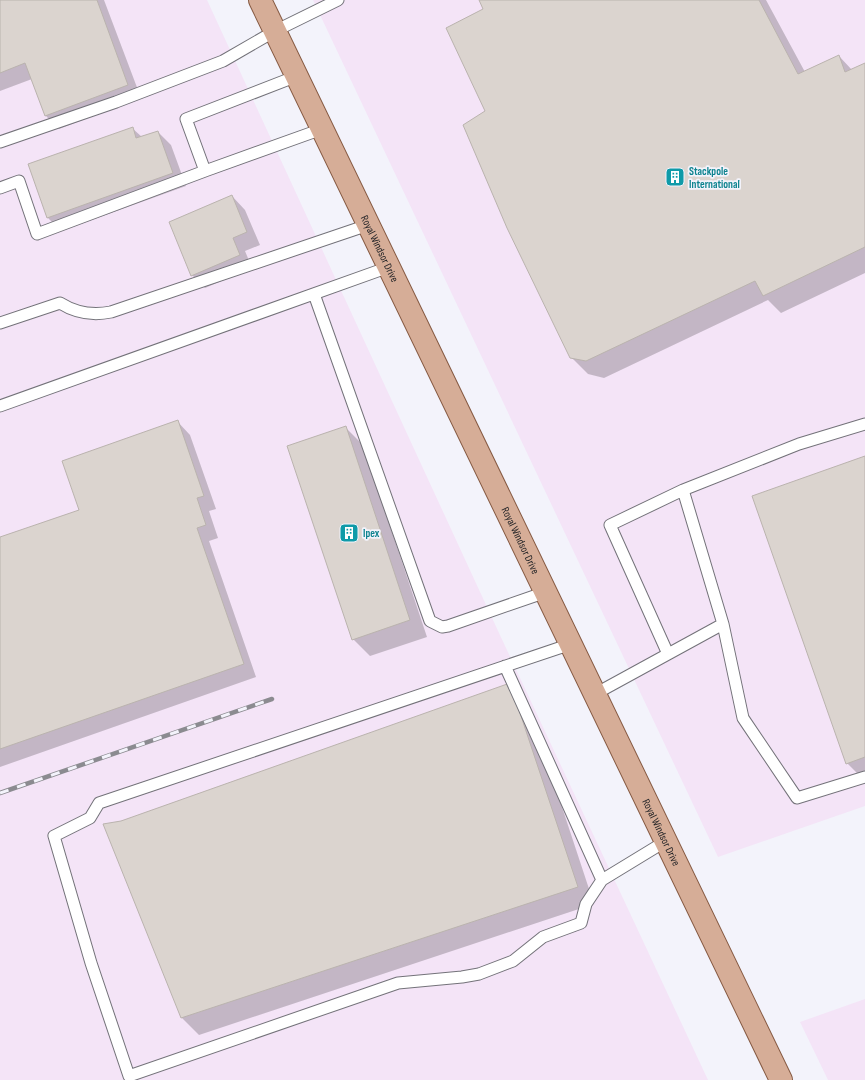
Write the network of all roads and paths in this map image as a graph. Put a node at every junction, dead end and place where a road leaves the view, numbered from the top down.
1 (260, 0) edge
2 (338, 0) edge
3 (275, 32) junction
4 (298, 76) junction
5 (322, 129) junction
6 (0, 142) edge
7 (205, 171) junction
8 (0, 188) edge
9 (368, 225) junction
10 (389, 267) junction
11 (314, 294) junction
12 (0, 323) edge
13 (0, 406) edge
14 (865, 424) edge
15 (683, 490) junction
16 (546, 592) junction
17 (723, 624) junction
18 (571, 644) junction
19 (668, 654) junction
20 (505, 666) junction
21 (595, 694) junction
22 (865, 777) edge
23 (666, 841) junction
24 (602, 880) junction
25 (782, 1080) edge

1 - 3 main road, Royal Windsor Drive
2 - 3 lane
3 - 4 main road, Royal Windsor Drive
3 - 6 lane
4 - 5 main road, Royal Windsor Drive
4 - 7 lane
5 - 7 lane
5 - 9 main road, Royal Windsor Drive
7 - 8 lane
9 - 10 main road, Royal Windsor Drive
9 - 12 lane
10 - 11 lane
10 - 16 main road, Royal Windsor Drive
11 - 13 lane
11 - 16 lane
14 - 15 lane
15 - 17 lane
15 - 19 lane
16 - 18 main road, Royal Windsor Drive
17 - 19 lane
17 - 22 lane
18 - 20 lane
18 - 21 main road, Royal Windsor Drive
19 - 21 lane
20 - 24 lane
20 - 24 lane
21 - 23 main road, Royal Windsor Drive
23 - 24 lane
23 - 25 main road, Royal Windsor Drive

